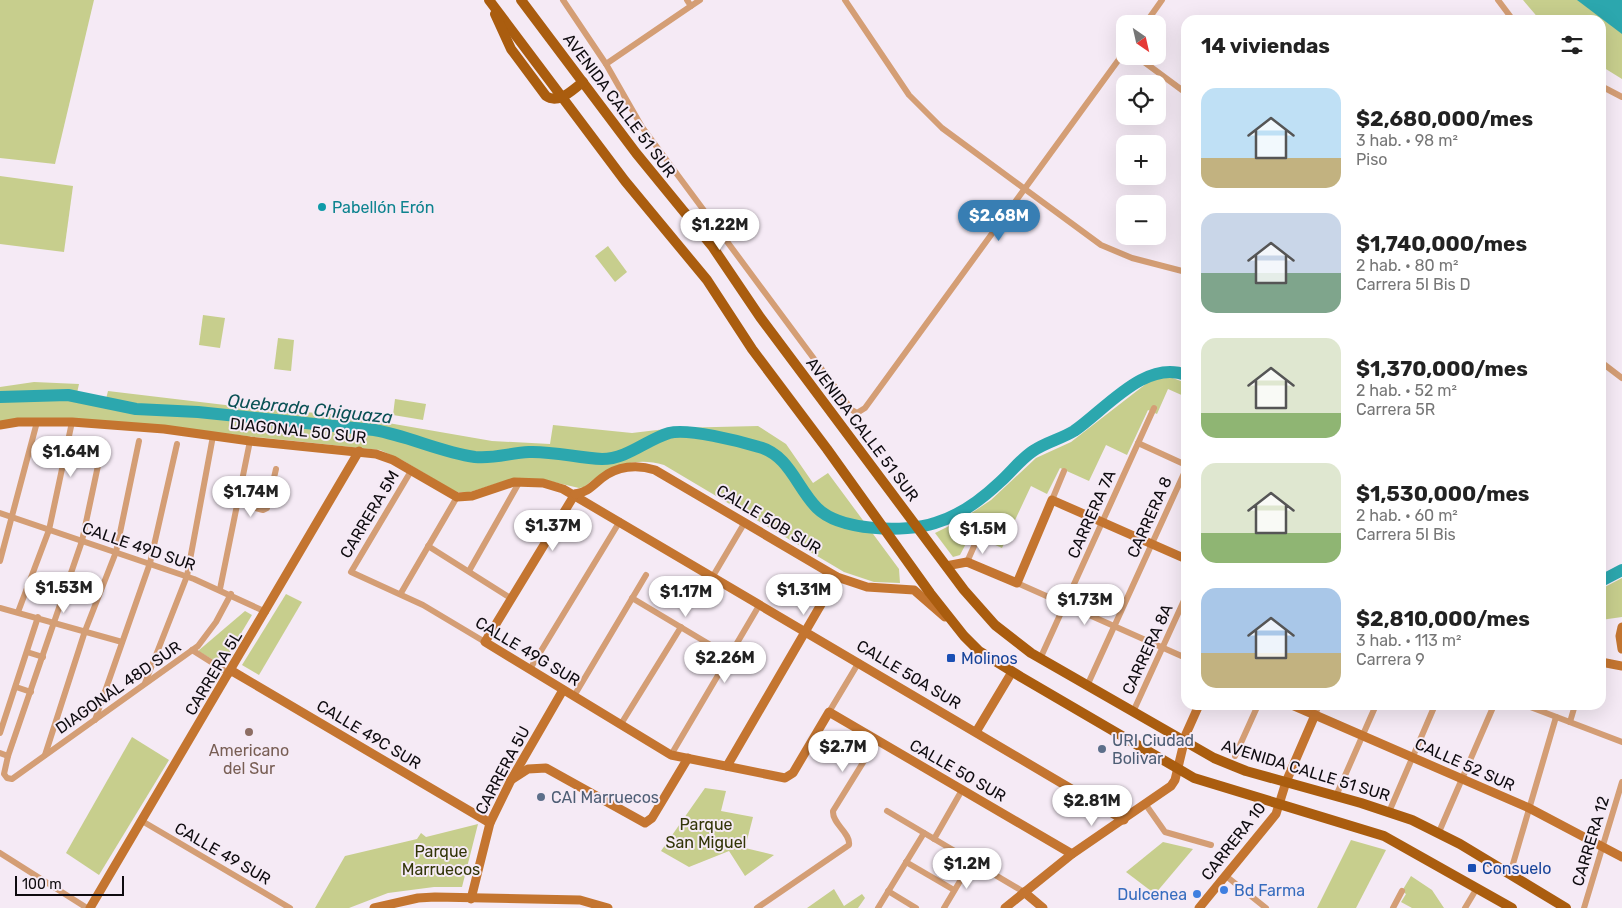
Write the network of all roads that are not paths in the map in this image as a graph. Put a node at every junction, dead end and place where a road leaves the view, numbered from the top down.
1 (521, 0) edge
2 (562, 0) edge
3 (700, 0) edge
4 (845, 0) edge
5 (1162, 0) edge
6 (1498, 0) edge
7 (490, 2) edge
8 (689, 3) edge
9 (1151, 15) edge
10 (1509, 15) edge
11 (1116, 63) edge
12 (606, 64) junction
13 (1148, 65) edge
14 (583, 82) junction
15 (1181, 89) edge
16 (1606, 89) edge
17 (562, 97) junction
18 (1622, 98) edge
19 (1025, 188) junction
20 (1181, 271) edge
21 (1606, 366) edge
22 (1622, 378) edge
23 (1154, 408) dead end
24 (37, 422) junction
25 (72, 422) junction
26 (2, 425) edge
27 (213, 436) junction
28 (250, 441) junction
29 (103, 442) dead end
30 (139, 442) dead end
31 (1138, 443) junction
32 (177, 444) dead end
33 (359, 451) junction
34 (1181, 463) edge
35 (276, 469) dead end
36 (411, 471) junction
37 (1064, 471) dead end
38 (1181, 480) edge
39 (520, 482) junction
40 (575, 494) junction
41 (457, 497) junction
42 (1052, 500) junction
43 (237, 503) junction
44 (0, 512) edge
45 (13, 517) junction
46 (620, 521) junction
47 (745, 522) junction
48 (1102, 522) junction
49 (49, 530) junction
50 (979, 535) dead end
51 (82, 541) junction
52 (1152, 544) junction
53 (428, 546) junction
54 (116, 552) junction
55 (1181, 557) edge
56 (0, 561) edge
57 (967, 562) junction
58 (150, 563) junction
59 (946, 566) junction
60 (469, 571) junction
61 (351, 572) joint
62 (646, 575) dead end
63 (187, 576) junction
64 (713, 576) junction
65 (837, 576) junction
66 (1017, 583) junction
67 (220, 589) junction
68 (401, 593) junction
69 (231, 594) junction
70 (632, 598) junction
71 (512, 599) junction
72 (760, 604) junction
73 (1065, 605) junction
74 (1181, 607) edge
75 (0, 608) edge
76 (18, 612) junction
77 (266, 612) junction
78 (38, 617) junction
79 (53, 622) junction
80 (681, 627) junction
81 (1114, 627) junction
82 (1622, 627) edge
83 (805, 630) junction
84 (85, 631) junction
85 (964, 636) junction
86 (122, 642) junction
87 (485, 642) junction
88 (1162, 648) junction
89 (1622, 649) edge
90 (192, 650) junction
91 (27, 652) junction
92 (729, 656) junction
93 (1181, 656) edge
94 (43, 657) junction
95 (1040, 659) junction
96 (859, 662) junction
97 (1606, 663) edge
98 (1622, 666) edge
99 (530, 670) junction
100 (231, 672) junction
101 (1012, 672) junction
102 (144, 684) junction
103 (1087, 686) junction
104 (16, 687) junction
105 (563, 690) junction
106 (31, 692) junction
107 (574, 696) junction
108 (1197, 710) edge
109 (1256, 710) edge
110 (1304, 710) edge
111 (1317, 710) edge
112 (1374, 710) edge
113 (1433, 710) edge
114 (1492, 710) edge
115 (1538, 710) edge
116 (1574, 710) edge
117 (829, 712) junction
118 (1133, 712) junction
119 (1315, 715) junction
120 (1556, 717) junction
121 (95, 721) junction
122 (1570, 722) junction
123 (621, 724) junction
124 (976, 732) junction
125 (0, 733) edge
126 (1362, 736) junction
127 (877, 740) junction
128 (1184, 741) junction
129 (1622, 742) edge
130 (0, 753) edge
131 (671, 754) junction
132 (45, 755) junction
133 (8, 756) junction
134 (1235, 756) dead end
135 (1413, 757) junction
136 (688, 758) junction
137 (727, 766) junction
138 (1177, 769) junction
139 (1462, 779) junction
140 (511, 780) junction
141 (1286, 782) junction
142 (1622, 782) edge
143 (962, 790) junction
144 (1336, 796) junction
145 (1280, 804) junction
146 (1146, 805) junction
147 (1530, 808) junction
148 (887, 811) dead end
149 (1390, 812) junction
150 (1124, 820) junction
151 (142, 821) junction
152 (490, 823) junction
153 (1439, 832) junction
154 (924, 833) junction
155 (934, 839) junction
156 (1211, 845) dead end
157 (1603, 846) junction
158 (0, 853) edge
159 (1072, 854) junction
160 (1622, 857) edge
161 (972, 861) junction
162 (906, 862) junction
163 (1510, 874) junction
164 (1226, 876) junction
165 (1477, 888) junction
166 (954, 890) junction
167 (888, 891) junction
168 (1402, 891) dead end
169 (1024, 892) junction
170 (471, 903) edge
171 (605, 907) edge
172 (89, 908) edge
173 (290, 908) edge
174 (374, 908) edge
175 (757, 908) edge
176 (878, 908) edge
177 (916, 908) edge
178 (944, 908) edge
179 (1005, 908) edge
180 (1043, 908) edge
181 (1199, 908) edge
182 (1266, 908) edge
183 (1393, 908) edge
184 (1465, 908) edge
185 (1512, 908) edge
186 (1566, 908) edge
187 (1584, 908) edge

1 - 14 main road, AVENIDA CALLE 51 SUR
2 - 12 street
3 - 8 street
4 - 19 street
5 - 9 street
6 - 10 street
7 - 17 main road
8 - 12 street
11 - 19 street
12 - 19 street
13 - 15 street
14 - 17 main road
14 - 59 main road, AVENIDA CALLE 51 SUR
16 - 18 street
17 - 85 main road
19 - 20 street
21 - 22 street
23 - 31 street, CARRERA 7A
24 - 25 street, DIAGONAL 50 SUR
24 - 26 street, DIAGONAL 50 SUR
24 - 45 street
25 - 27 street, DIAGONAL 50 SUR
25 - 49 street
27 - 28 street, DIAGONAL 50 SUR
27 - 63 street
28 - 33 street, DIAGONAL 50 SUR
28 - 43 street
29 - 51 street
30 - 54 street
31 - 34 street
31 - 48 street, CARRERA 7A
32 - 58 street
33 - 36 street, DIAGONAL 50 SUR
33 - 77 street, CARRERA 5L
35 - 43 street
36 - 41 street, DIAGONAL 50 SUR
36 - 61 street, CARRERA 5M
37 - 42 street
38 - 52 street, CARRERA 8
39 - 40 street
39 - 41 street
39 - 60 street
40 - 46 street, CALLE 50A SUR
40 - 47 street, CALLE 50B SUR
40 - 71 street
41 - 53 street
42 - 48 street
42 - 66 street
43 - 67 street
44 - 45 street, CALLE 49D SUR
45 - 49 street, CALLE 49D SUR
45 - 56 street
46 - 64 street, CALLE 50A SUR
46 - 99 street
47 - 64 street
47 - 65 street, CALLE 50B SUR
48 - 52 street
48 - 73 street, CARRERA 7A
49 - 51 street, CALLE 49D SUR
49 - 76 street
50 - 57 street
51 - 54 street, CALLE 49D SUR
51 - 79 street
52 - 55 street
52 - 81 street, CARRERA 8
53 - 60 street
53 - 68 street
54 - 58 street, CALLE 49D SUR
54 - 84 street
57 - 59 street
57 - 66 street
58 - 63 street, CALLE 49D SUR
58 - 86 street
59 - 95 main road, AVENIDA CALLE 51 SUR
60 - 71 street
61 - 68 street, CALLE 49G SUR
62 - 70 street
63 - 67 street, CALLE 49D SUR
63 - 102 street
64 - 72 street, CALLE 50A SUR
65 - 83 street
65 - 85 street, CALLE 50B SUR
66 - 73 street
67 - 69 street, CALLE 49D SUR
68 - 87 street, CALLE 49G SUR
69 - 77 street, CALLE 49D SUR
69 - 90 street, DIAGONAL 48D SUR
70 - 80 street
70 - 107 street
71 - 87 street
72 - 83 street, CALLE 50A SUR
72 - 92 street
73 - 81 street
73 - 95 street, CARRERA 7A
74 - 88 street, CARRERA 8A
75 - 76 street
76 - 78 street
77 - 100 street, CARRERA 5L
78 - 79 street
78 - 91 street
79 - 84 street
79 - 94 street
80 - 92 street
80 - 123 street
81 - 88 street
81 - 103 street, CARRERA 8
82 - 89 street
83 - 96 street, CALLE 50A SUR
83 - 137 street
84 - 86 street
84 - 132 street
85 - 101 main road
86 - 121 street
87 - 99 street, CALLE 49G SUR
88 - 93 street
88 - 118 street, CARRERA 8A
90 - 100 street, CALLE 49C SUR
90 - 102 street, DIAGONAL 48D SUR
91 - 94 street
91 - 104 street
92 - 131 street
94 - 106 street
95 - 103 main road, AVENIDA CALLE 51 SUR
96 - 117 street
96 - 124 street, CALLE 50A SUR
97 - 98 street
99 - 105 street, CALLE 49G SUR
100 - 151 street, CARRERA 5L
100 - 152 street, CALLE 49C SUR
101 - 124 street
101 - 138 main road
102 - 121 street, DIAGONAL 48D SUR
103 - 118 main road, AVENIDA CALLE 51 SUR
104 - 106 street
104 - 125 street
105 - 107 street, CALLE 49G SUR
105 - 140 street, CARRERA 5U
106 - 133 street
107 - 123 street, CALLE 49G SUR
108 - 128 street
109 - 134 street
110 - 119 street, CALLE 52 SUR
111 - 119 street, CARRERA 10
112 - 126 street
113 - 135 street
114 - 139 street
115 - 120 street
116 - 122 street
117 - 127 street, CALLE 50 SUR
117 - 137 street, CALLE 49G SUR
118 - 128 main road, AVENIDA CALLE 51 SUR
119 - 126 street, CALLE 52 SUR
119 - 141 street, CARRERA 10
120 - 122 street
120 - 147 street
121 - 132 street, DIAGONAL 48D SUR
122 - 129 street
123 - 131 street, CALLE 49G SUR
124 - 150 street, CALLE 50A SUR
126 - 135 street, CALLE 52 SUR
126 - 144 street
127 - 143 street, CALLE 50 SUR
127 - 175 street
128 - 138 street
128 - 141 main road, AVENIDA CALLE 51 SUR
130 - 133 street
131 - 136 street, CALLE 49G SUR
132 - 133 street, DIAGONAL 48D SUR
135 - 139 street, CALLE 52 SUR
135 - 149 street
136 - 137 street, CALLE 49G SUR
136 - 140 street
138 - 145 main road
138 - 146 street
139 - 147 street, CALLE 52 SUR
139 - 153 street
140 - 152 street, CARRERA 5U
141 - 144 main road, AVENIDA CALLE 51 SUR
141 - 145 street, CARRERA 10
142 - 157 street, CARRERA 12
143 - 155 street
143 - 159 street, CALLE 50 SUR
144 - 149 main road, AVENIDA CALLE 51 SUR
145 - 164 street, CARRERA 10
145 - 165 main road
146 - 150 street
146 - 156 street
147 - 157 street, CALLE 52 SUR
147 - 163 street
148 - 154 street
149 - 153 main road, AVENIDA CALLE 51 SUR
150 - 159 street
151 - 172 street, CARRERA 5L
151 - 173 street, CALLE 49 SUR
152 - 170 street, CARRERA 5U
153 - 163 main road, AVENIDA CALLE 51 SUR
154 - 155 street
154 - 162 street
155 - 161 street
157 - 160 street, CALLE 52 SUR
157 - 187 street, CARRERA 12
158 - 172 street
159 - 169 street
161 - 166 street
161 - 169 street
162 - 166 street
162 - 167 street
163 - 186 main road, AVENIDA CALLE 51 SUR
164 - 181 street, CARRERA 10
164 - 182 street
165 - 184 street
165 - 185 main road
166 - 178 street
167 - 176 street
167 - 177 street
168 - 183 street
169 - 179 street
169 - 180 street
170 - 171 street
170 - 174 street

